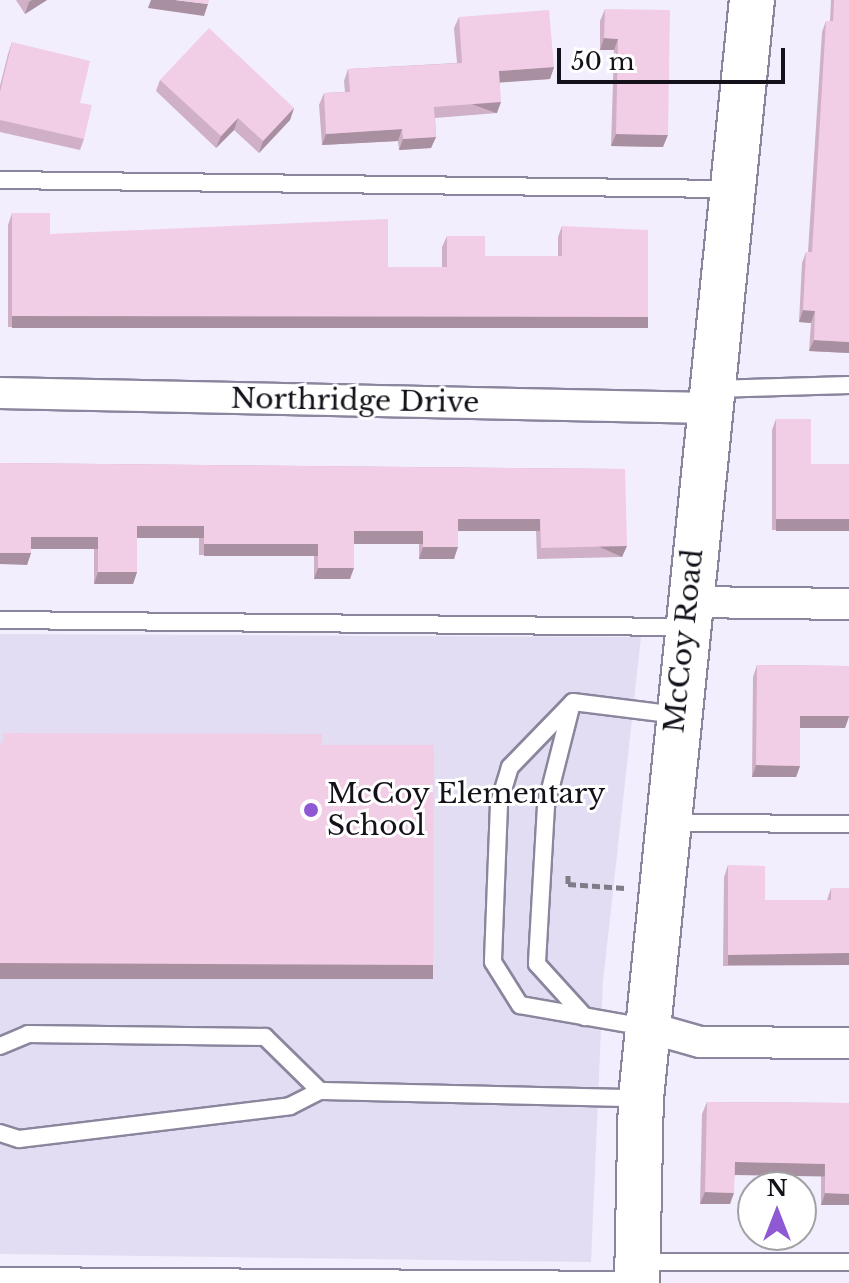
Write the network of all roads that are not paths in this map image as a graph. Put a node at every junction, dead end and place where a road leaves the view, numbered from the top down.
1 (752, 0) edge
2 (0, 180) edge
3 (734, 189) junction
4 (849, 385) edge
5 (0, 393) edge
6 (710, 398) junction
7 (849, 604) edge
8 (686, 615) junction
9 (0, 620) edge
10 (573, 702) junction
11 (677, 715) junction
12 (666, 823) junction
13 (849, 824) edge
14 (585, 1017) junction
15 (647, 1027) junction
16 (849, 1043) edge
17 (0, 1046) edge
18 (320, 1091) junction
19 (641, 1098) junction
20 (0, 1133) edge
21 (849, 1262) edge
22 (637, 1275) edge
23 (0, 1276) edge

1 - 3 street, McCoy Road
2 - 3 lane
3 - 6 street, McCoy Road
4 - 6 lane
5 - 6 street, Northridge Drive
6 - 8 street, McCoy Road
7 - 8 street
8 - 9 lane
8 - 11 street, McCoy Road
10 - 11 lane
10 - 14 lane
10 - 14 lane
11 - 12 street, McCoy Road
12 - 13 lane
12 - 15 street, McCoy Road
14 - 15 lane
15 - 16 street
15 - 19 street, McCoy Road
17 - 18 lane
18 - 19 lane
18 - 20 lane
19 - 22 street, McCoy Road
21 - 22 lane
22 - 23 lane

